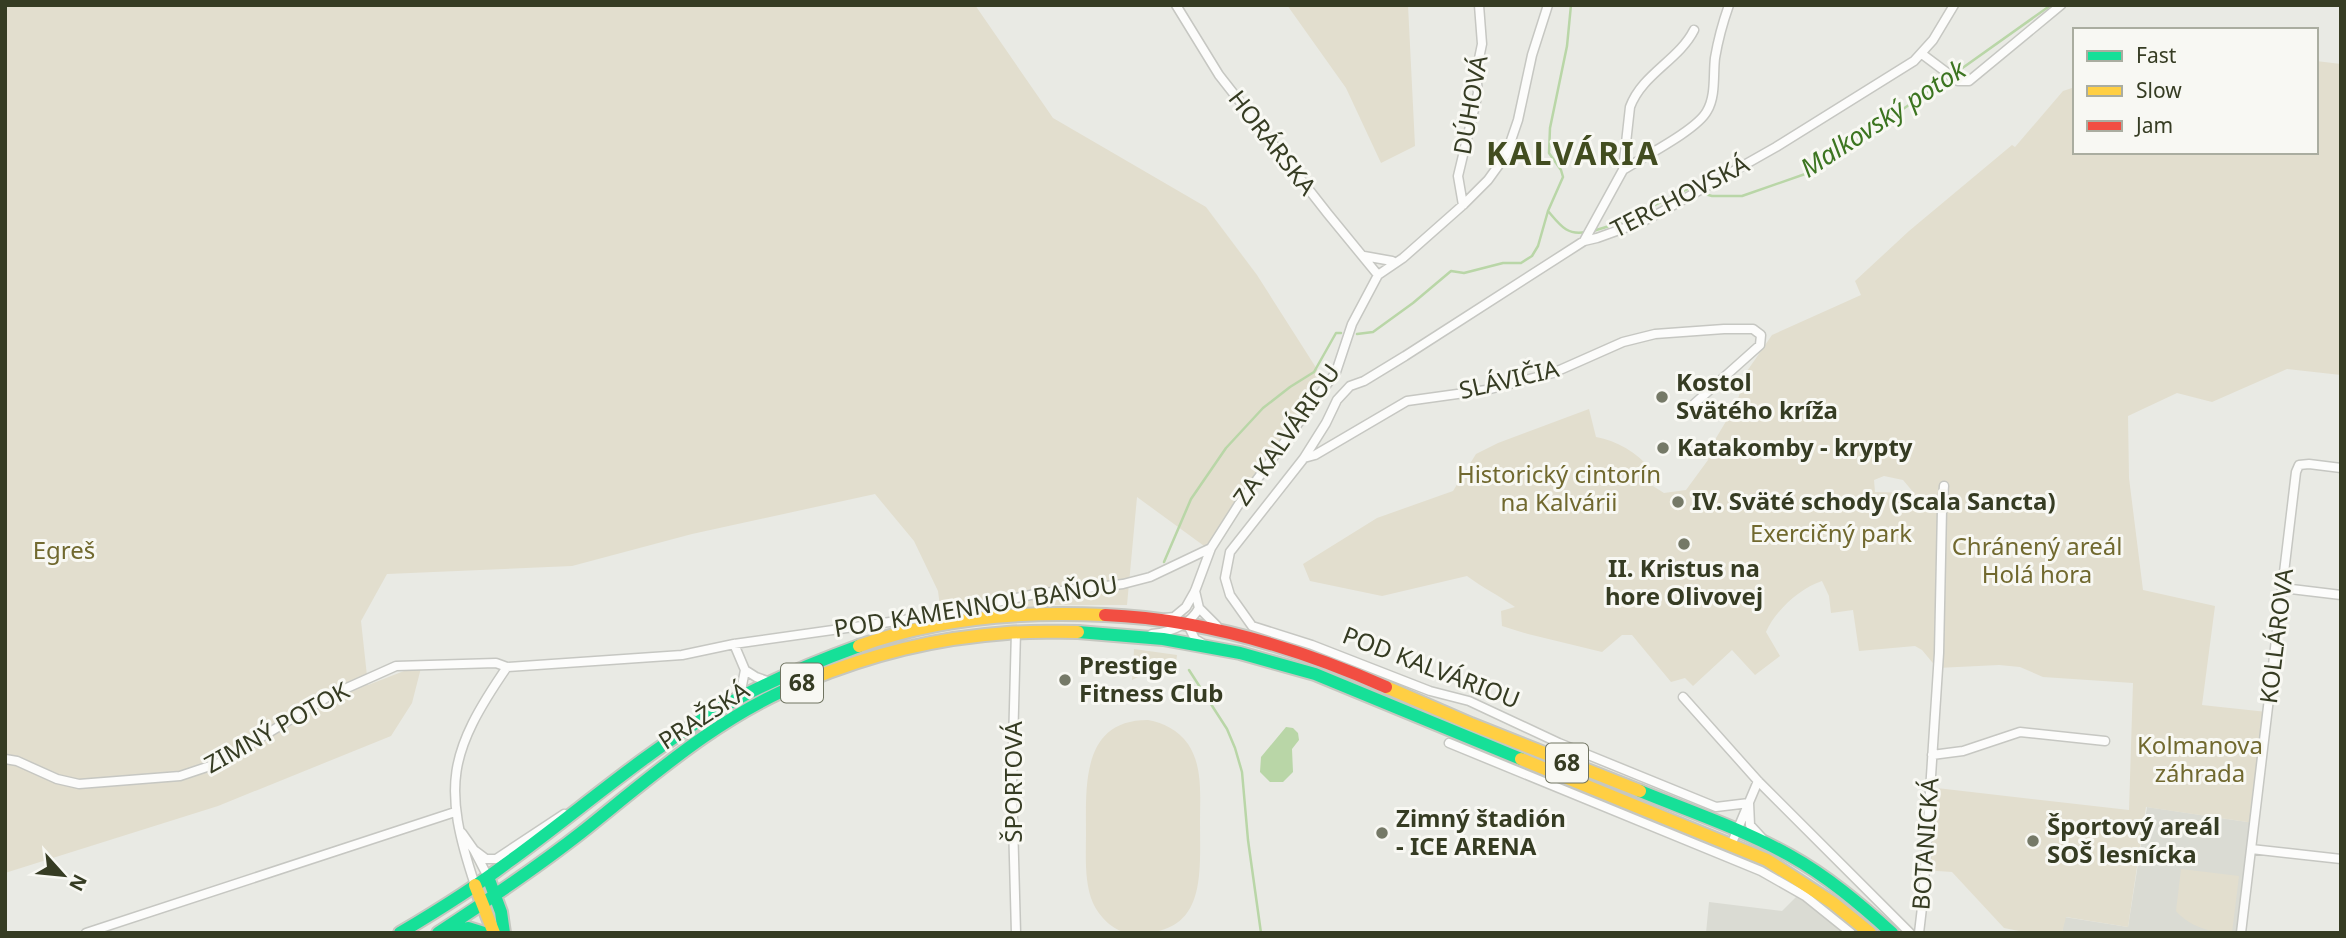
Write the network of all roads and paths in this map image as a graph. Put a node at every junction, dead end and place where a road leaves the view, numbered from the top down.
1 (1176, 5) edge
2 (1479, 5) edge
3 (1548, 5) edge
4 (1729, 5) edge
5 (1954, 5) edge
6 (2062, 5) edge
7 (1694, 30) dead end
8 (1922, 54) junction
9 (1623, 170) junction
10 (1463, 205) junction
11 (1587, 233) junction
12 (1363, 256) junction
13 (1392, 261) dead end
14 (1378, 275) junction
15 (1336, 372) junction
16 (1350, 386) junction
17 (1694, 404) dead end
18 (1304, 458) junction
19 (2341, 468) edge
20 (1944, 486) dead end
21 (1211, 548) junction
22 (1230, 552) junction
23 (1186, 560) junction
24 (1199, 581) junction
25 (2283, 588) junction
26 (1195, 591) junction
27 (2341, 595) edge
28 (1186, 607) junction
29 (1199, 608) junction
30 (1163, 618) junction
31 (1186, 622) junction
32 (1223, 630) junction
33 (1016, 632) junction
34 (1142, 635) junction
35 (734, 643) junction
36 (1203, 644) junction
37 (507, 667) junction
38 (745, 670) junction
39 (769, 682) junction
40 (740, 696) junction
41 (1683, 698) dead end
42 (2105, 740) dead end
43 (1449, 743) dead end
44 (1932, 755) junction
45 (5, 759) edge
46 (1758, 781) junction
47 (593, 797) junction
48 (1749, 803) junction
49 (455, 812) junction
50 (458, 828) junction
51 (1737, 831) junction
52 (1731, 845) junction
53 (1772, 846) junction
54 (2251, 849) junction
55 (474, 850) junction
56 (2341, 859) edge
57 (488, 877) junction
58 (517, 879) junction
59 (475, 885) junction
60 (495, 896) junction
61 (483, 904) junction
62 (501, 912) junction
63 (86, 933) edge
64 (400, 933) edge
65 (438, 933) edge
66 (450, 933) edge
67 (484, 933) edge
68 (494, 933) edge
69 (504, 933) edge
70 (1016, 933) edge
71 (1852, 933) edge
72 (1870, 933) edge
73 (1892, 933) edge
74 (1910, 933) edge
75 (1919, 933) edge
76 (2241, 933) edge

1 - 12 street, HORÁRSKA
2 - 10 street, DÚHOVÁ
3 - 10 street, ZA KALVÁRIOU
4 - 9 street
5 - 8 street, TERCHOVSKÁ
6 - 8 street
7 - 9 street
8 - 11 street, TERCHOVSKÁ
9 - 11 street
10 - 14 street, ZA KALVÁRIOU
11 - 16 street, TERCHOVSKÁ
12 - 13 street
12 - 14 street, HORÁRSKA
14 - 15 street, ZA KALVÁRIOU
15 - 16 street
15 - 21 street, ZA KALVÁRIOU
16 - 18 street, TERCHOVSKÁ
17 - 18 street, SLÁVIČIA
18 - 22 street, SLÁVIČIA
19 - 25 street, KOLLÁROVA
20 - 44 street, BOTANICKÁ
21 - 22 street
21 - 23 street, POD KAMENNOU BAŇOU
21 - 24 street, ZA KALVÁRIOU
22 - 48 street, POD KALVÁRIOU
23 - 24 street
23 - 35 street, POD KAMENNOU BAŇOU
24 - 26 street, ZA KALVÁRIOU
25 - 27 street
25 - 54 street, KOLLÁROVA
26 - 28 street, ZA KALVÁRIOU
26 - 29 street
28 - 30 street
28 - 31 street
29 - 31 street
29 - 32 street
30 - 31 main road, PRAŽSKÁ / 68
30 - 39 main road, PRAŽSKÁ / 68
31 - 32 main road, POD KALVÁRIOU / 68
31 - 34 street
31 - 36 street
32 - 51 main road, POD KALVÁRIOU / 68
33 - 34 main road, PRAŽSKÁ / 68
33 - 58 main road, PRAŽSKÁ / 68
33 - 70 street, ŠPORTOVÁ
34 - 36 main road, PRAŽSKÁ / 68
35 - 37 street, POD KAMENNOU BAŇOU
35 - 38 street
36 - 52 main road, POD KALVÁRIOU / 68
37 - 45 street, ZIMNÝ POTOK
37 - 49 street
38 - 39 street
38 - 40 street
39 - 40 main road, PRAŽSKÁ / 68
40 - 47 main road, PRAŽSKÁ / 68
41 - 46 street
42 - 44 street, BOTANICKÁ
43 - 71 street
44 - 75 street, BOTANICKÁ
46 - 48 street
46 - 74 street
47 - 55 street, PRAŽSKÁ
47 - 57 main road, PRAŽSKÁ / 68
48 - 51 street
48 - 53 street
49 - 50 street
49 - 63 street
50 - 55 street
50 - 59 street
51 - 52 street
51 - 53 main road, POD KALVÁRIOU / 68
52 - 72 main road, POD KALVÁRIOU / 68
53 - 73 main road, POD KALVÁRIOU / 68
54 - 56 street
54 - 76 street, KOLLÁROVA
55 - 57 street
57 - 59 main road, PRAŽSKÁ / 68
57 - 60 main road
58 - 60 main road, PRAŽSKÁ / 68
58 - 62 main road
59 - 61 main road
59 - 64 main road, PRAŽSKÁ / 68
60 - 61 main road, PRAŽSKÁ / 68
60 - 62 main road
61 - 65 main road, PRAŽSKÁ / 68
61 - 68 main road
62 - 69 main road
66 - 67 main road

